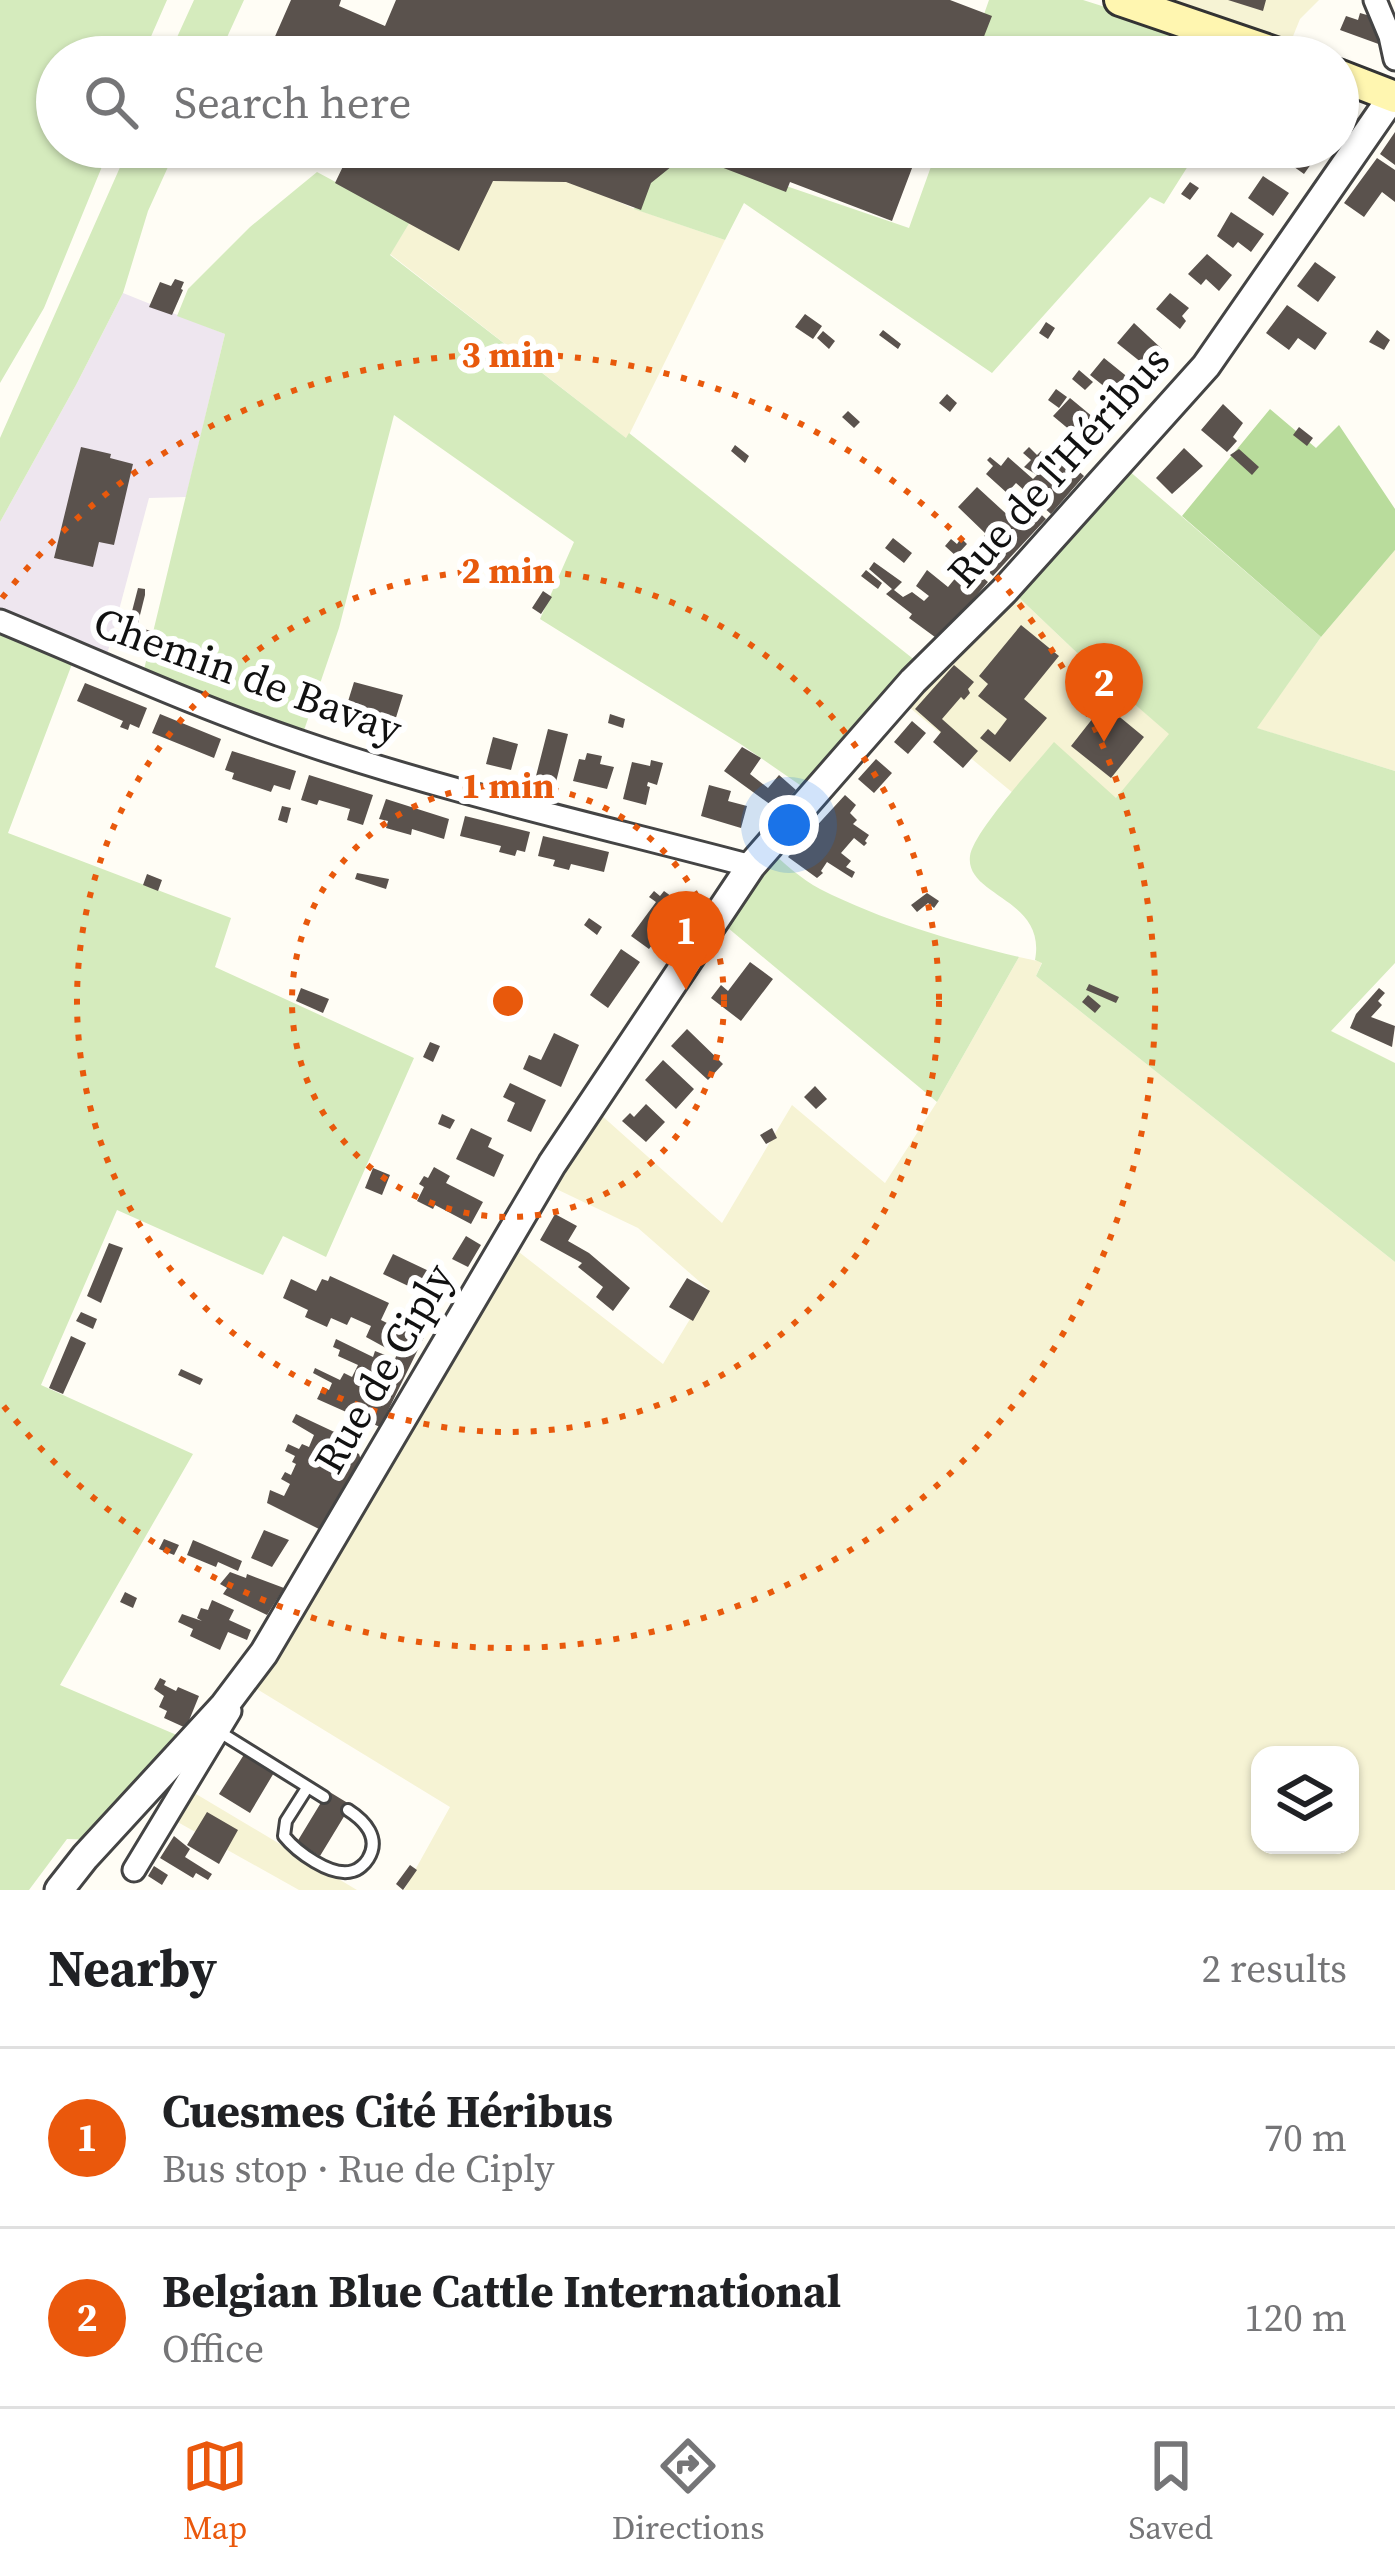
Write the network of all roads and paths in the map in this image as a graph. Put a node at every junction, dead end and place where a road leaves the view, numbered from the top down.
1 (1120, 0) edge
2 (1375, 0) edge
3 (1225, 36) edge
4 (1395, 59) edge
5 (1359, 82) edge
6 (1394, 93) edge
7 (1359, 144) edge
8 (1342, 168) edge
9 (0, 621) edge
10 (751, 866) junction
11 (264, 1653) junction
12 (218, 1731) junction
13 (307, 1788) junction
14 (324, 1797) dead end
15 (348, 1810) dead end
16 (134, 1870) dead end
17 (59, 1890) edge

1 - 3 main road
2 - 4 street
5 - 6 main road
6 - 7 street, Rue de l'Héribus
8 - 10 street, Rue de l'Héribus
9 - 10 street, Chemin de Bavay
10 - 11 street, Rue de Ciply
11 - 12 street
11 - 17 street, Rue de Ciply
12 - 13 lane
12 - 16 street
13 - 14 lane
13 - 15 lane

